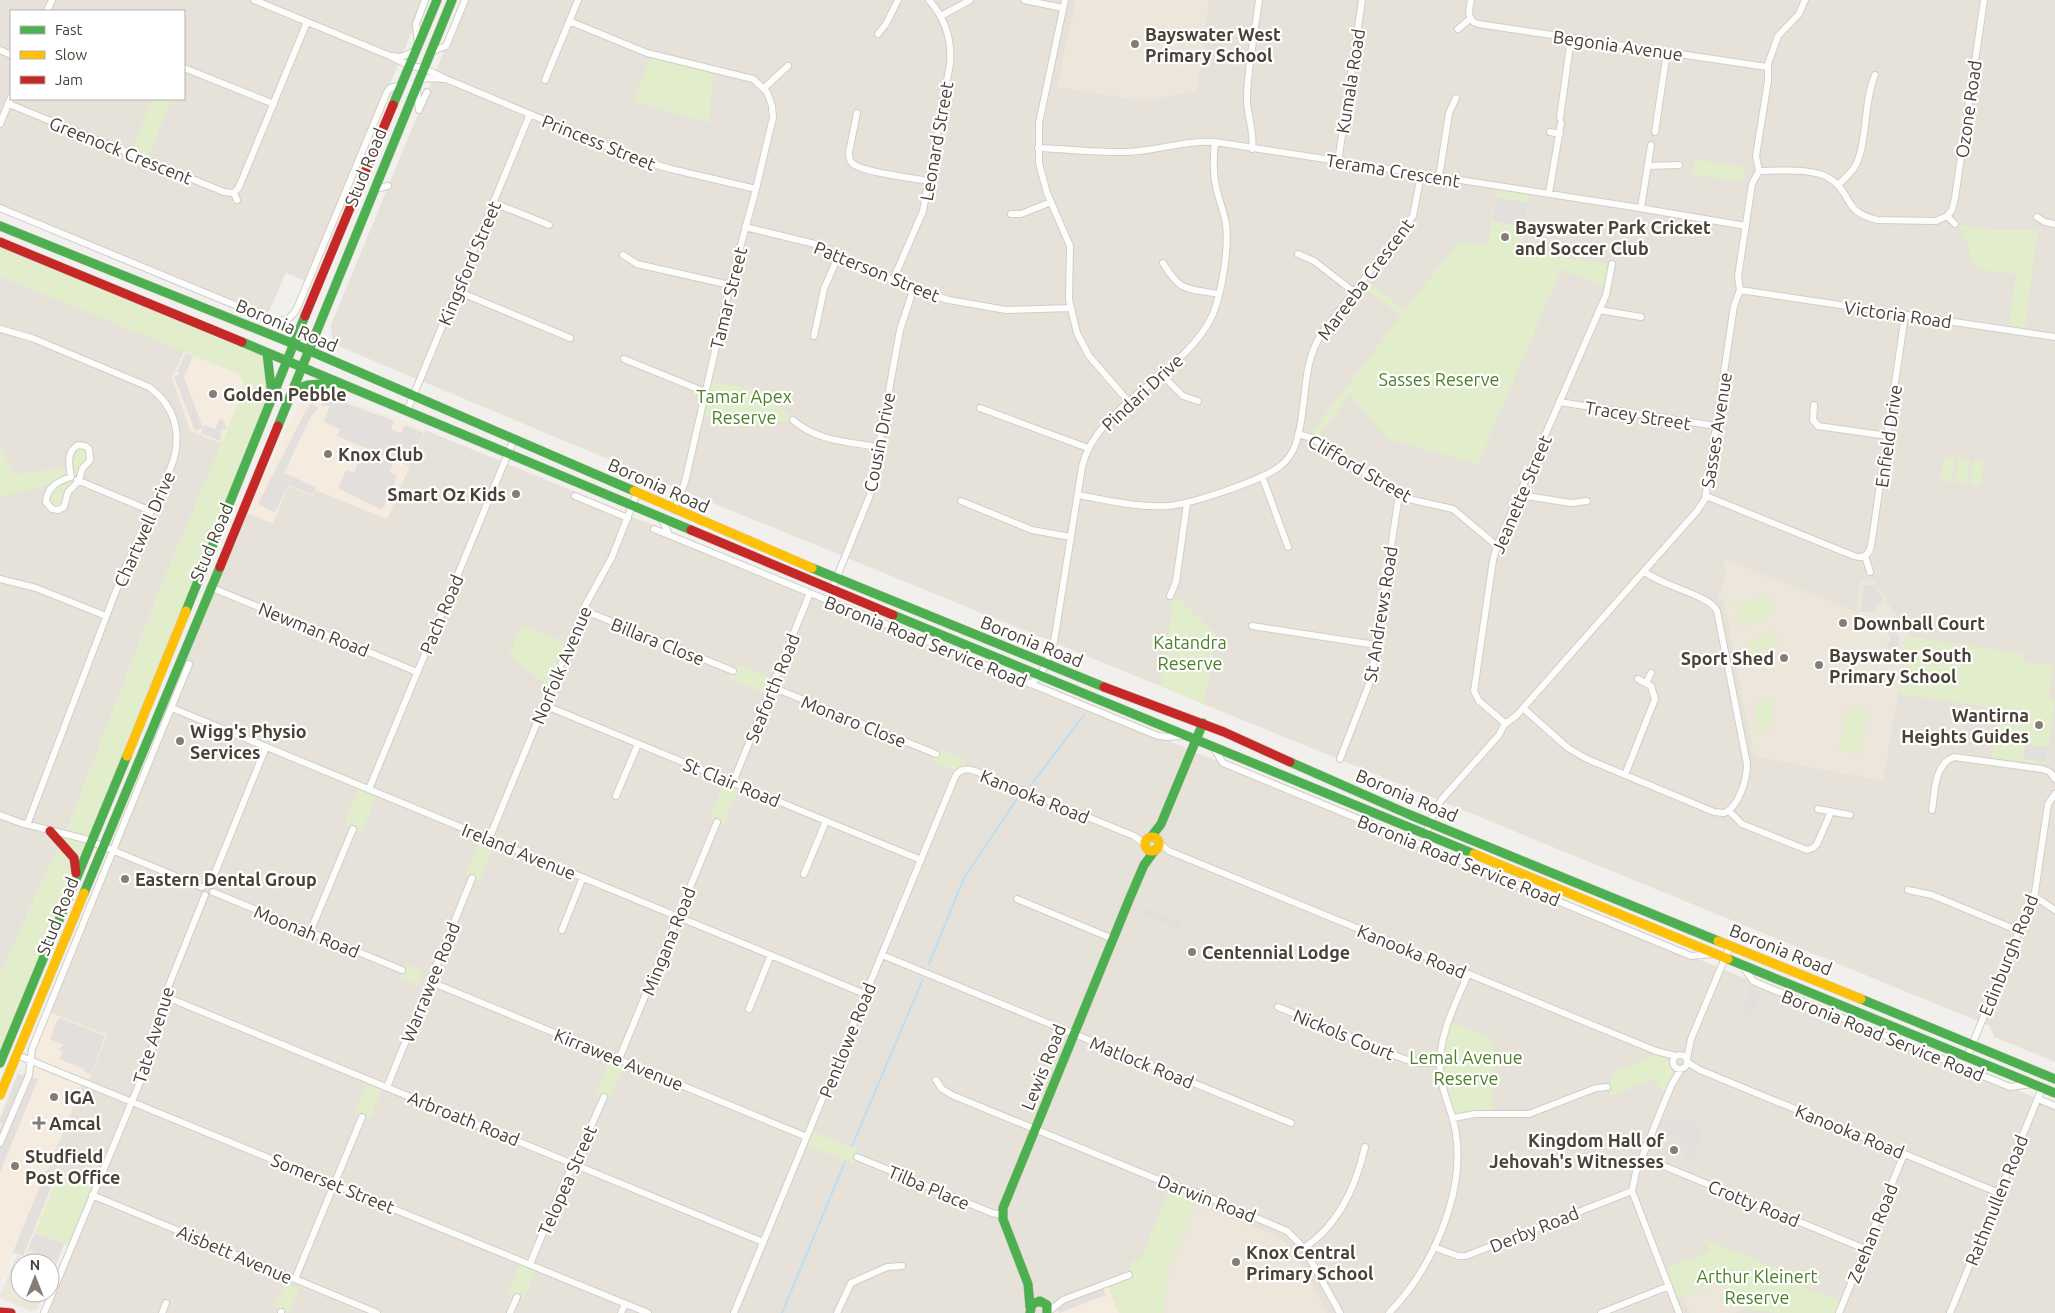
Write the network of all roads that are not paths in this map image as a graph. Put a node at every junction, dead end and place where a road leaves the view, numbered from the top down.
1 (254, 0) edge
2 (425, 0) edge
3 (437, 0) edge
4 (452, 0) edge
5 (465, 0) edge
6 (578, 0) edge
7 (898, 0) edge
8 (929, 0) edge
9 (970, 0) edge
10 (1024, 0) edge
11 (1064, 0) edge
12 (1259, 0) edge
13 (1362, 0) edge
14 (1471, 0) edge
15 (1805, 0) edge
16 (1984, 0) edge
17 (1063, 8) junction
18 (941, 16) junction
19 (1470, 19) junction
20 (569, 21) junction
21 (308, 22) junction
22 (1458, 29) dead end
23 (878, 34) dead end
24 (1571, 38) junction
25 (418, 48) junction
26 (430, 52) junction
27 (1666, 52) junction
28 (390, 56) junction
29 (410, 66) junction
30 (788, 66) dead end
31 (1767, 67) junction
32 (185, 68) edge
33 (424, 68) junction
34 (1875, 75) dead end
35 (446, 80) junction
36 (545, 80) dead end
37 (417, 83) junction
38 (402, 85) junction
39 (764, 88) junction
40 (426, 92) dead end
41 (1456, 98) dead end
42 (10, 100) edge
43 (274, 104) junction
44 (857, 113) dead end
45 (530, 114) junction
46 (0, 124) edge
47 (1550, 132) dead end
48 (1654, 132) dead end
49 (1560, 134) junction
50 (1215, 142) junction
51 (1651, 145) dead end
52 (1038, 148) junction
53 (1252, 149) junction
54 (1338, 162) junction
55 (1679, 165) dead end
56 (1648, 166) junction
57 (1759, 171) junction
58 (1421, 175) junction
59 (1439, 177) junction
60 (929, 180) junction
61 (1838, 185) junction
62 (388, 186) dead end
63 (756, 189) junction
64 (373, 190) junction
65 (234, 193) junction
66 (1549, 193) junction
67 (237, 200) dead end
68 (1051, 202) junction
69 (494, 203) junction
70 (0, 208) edge
71 (1641, 208) junction
72 (1010, 214) dead end
73 (1948, 216) junction
74 (2037, 217) dead end
75 (1955, 224) dead end
76 (2055, 224) edge
77 (549, 225) dead end
78 (0, 226) edge
79 (1746, 226) junction
80 (746, 227) junction
81 (0, 242) edge
82 (839, 254) junction
83 (1298, 254) dead end
84 (623, 256) dead end
85 (1163, 263) dead end
86 (1612, 264) dead end
87 (893, 280) junction
88 (730, 285) junction
89 (913, 290) junction
90 (1740, 290) junction
91 (457, 292) junction
92 (1354, 292) junction
93 (1219, 294) junction
94 (302, 296) junction
95 (1070, 308) junction
96 (1599, 310) junction
97 (1906, 314) junction
98 (306, 316) junction
99 (1641, 317) dead end
100 (0, 329) edge
101 (814, 336) dead end
102 (2055, 337) edge
103 (570, 338) dead end
104 (294, 344) junction
105 (309, 351) junction
106 (267, 353) junction
107 (624, 359) dead end
108 (287, 362) junction
109 (302, 368) junction
110 (1161, 374) junction
111 (341, 384) junction
112 (293, 390) junction
113 (705, 392) junction
114 (414, 395) junction
115 (272, 396) junction
116 (1198, 401) dead end
117 (1130, 402) junction
118 (1559, 402) junction
119 (1814, 405) dead end
120 (980, 408) dead end
121 (407, 411) junction
122 (793, 420) dead end
123 (1716, 426) junction
124 (1298, 434) junction
125 (1888, 436) junction
126 (514, 439) junction
127 (879, 447) junction
128 (1088, 448) junction
129 (508, 453) junction
130 (1262, 476) junction
131 (71, 477) junction
132 (79, 481) junction
133 (637, 492) junction
134 (1078, 495) junction
135 (1399, 495) junction
136 (576, 496) dead end
137 (1520, 496) junction
138 (1706, 496) junction
139 (1587, 500) dead end
140 (960, 501) dead end
141 (1187, 503) junction
142 (632, 506) junction
143 (674, 510) junction
144 (151, 511) junction
145 (628, 518) junction
146 (662, 519) junction
147 (654, 529) dead end
148 (669, 535) junction
149 (1071, 537) junction
150 (1497, 546) junction
151 (1288, 547) dead end
152 (1865, 556) junction
153 (1644, 571) junction
154 (1870, 572) dead end
155 (837, 578) junction
156 (0, 579) edge
157 (210, 587) junction
158 (832, 589) junction
159 (810, 593) junction
160 (1170, 596) dead end
161 (858, 600) junction
162 (834, 603) junction
163 (583, 610) junction
164 (892, 615) junction
165 (106, 616) junction
166 (1252, 626) dead end
167 (900, 630) junction
168 (1376, 645) junction
169 (189, 664) dead end
170 (1046, 664) junction
171 (417, 672) junction
172 (733, 672) dead end
173 (1651, 673) dead end
174 (1041, 675) junction
175 (1638, 679) dead end
176 (1646, 683) junction
177 (1030, 684) junction
178 (772, 687) junction
179 (544, 705) junction
180 (172, 708) junction
181 (1522, 708) junction
182 (1203, 723) junction
183 (1505, 724) junction
184 (1186, 735) junction
185 (1196, 740) junction
186 (638, 744) junction
187 (266, 747) junction
188 (1213, 747) junction
189 (936, 754) dead end
190 (1340, 759) dead end
191 (962, 770) joint
192 (1625, 775) junction
193 (2055, 779) edge
194 (733, 782) junction
195 (369, 789) junction
196 (2055, 794) edge
197 (616, 796) dead end
198 (1818, 809) dead end
199 (1932, 810) dead end
200 (1729, 811) junction
201 (1831, 812) junction
202 (0, 815) edge
203 (1850, 815) dead end
204 (826, 821) junction
205 (716, 822) dead end
206 (1430, 822) junction
207 (26, 825) junction
208 (353, 829) dead end
209 (50, 831) junction
210 (1426, 834) junction
211 (489, 839) junction
212 (91, 841) junction
213 (1153, 844) junction
214 (103, 847) junction
215 (113, 851) junction
216 (921, 860) junction
217 (804, 874) dead end
218 (583, 877) junction
219 (472, 878) dead end
220 (76, 879) junction
221 (210, 885) junction
222 (202, 888) junction
223 (1908, 890) dead end
224 (213, 892) junction
225 (205, 895) junction
226 (2034, 896) junction
227 (1017, 899) dead end
228 (2055, 910) edge
229 (678, 916) junction
230 (562, 930) dead end
231 (2019, 931) junction
232 (310, 932) junction
233 (1114, 939) junction
234 (1730, 946) junction
235 (1714, 953) junction
236 (771, 955) junction
237 (882, 955) junction
238 (1725, 957) junction
239 (1742, 964) junction
240 (402, 970) dead end
241 (1468, 974) junction
242 (431, 982) junction
243 (866, 994) junction
244 (164, 996) junction
245 (1278, 1007) dead end
246 (749, 1009) dead end
247 (1074, 1034) junction
248 (1691, 1039) junction
249 (1972, 1045) junction
250 (1656, 1051) junction
251 (17, 1055) junction
252 (1678, 1055) junction
253 (1967, 1057) junction
254 (619, 1059) junction
255 (30, 1060) junction
256 (0, 1062) edge
257 (1440, 1064) junction
258 (1685, 1064) junction
259 (1674, 1065) junction
260 (2051, 1077) edge
261 (936, 1080) dead end
262 (1671, 1086) junction
263 (2037, 1086) junction
264 (387, 1087) junction
265 (1607, 1087) dead end
266 (2055, 1093) edge
267 (0, 1096) edge
268 (604, 1096) dead end
269 (2038, 1099) junction
270 (132, 1101) junction
271 (2055, 1106) edge
272 (362, 1117) dead end
273 (1453, 1118) junction
274 (1291, 1123) dead end
275 (1035, 1129) junction
276 (807, 1137) junction
277 (0, 1144) edge
278 (1365, 1147) dead end
279 (1904, 1154) junction
280 (857, 1157) dead end
281 (1642, 1157) junction
282 (574, 1164) junction
283 (334, 1184) junction
284 (1632, 1190) junction
285 (1999, 1193) junction
286 (92, 1195) junction
287 (1002, 1215) junction
288 (763, 1242) junction
289 (1434, 1247) junction
290 (1304, 1248) junction
291 (1865, 1248) junction
292 (530, 1264) junction
293 (902, 1266) dead end
294 (1129, 1274) dead end
295 (294, 1279) junction
296 (1028, 1284) junction
297 (1669, 1286) junction
298 (517, 1297) dead end
299 (166, 1303) dead end
300 (625, 1304) junction
301 (1046, 1307) edge
302 (1029, 1310) edge
303 (0, 1312) edge
304 (11, 1313) edge
305 (44, 1313) edge
306 (162, 1313) edge
307 (377, 1313) edge
308 (510, 1313) edge
309 (621, 1313) edge
310 (648, 1313) edge
311 (734, 1313) edge
312 (838, 1313) edge
313 (1340, 1313) edge
314 (1389, 1313) edge
315 (1601, 1313) edge
316 (1680, 1313) edge
317 (1839, 1313) edge
318 (1950, 1313) edge

1 - 21 street
2 - 25 street
3 - 25 main road, Stud Road
4 - 26 main road, Stud Road
5 - 26 street
6 - 20 street
7 - 23 street
8 - 18 street, Leonard Street
9 - 18 street
10 - 17 street
11 - 17 street
12 - 53 street
13 - 54 street, Kumala Road
14 - 19 street
15 - 31 street, Sasses Avenue
16 - 73 street, Ozone Road
17 - 52 street
18 - 60 street, Leonard Street
19 - 22 street
19 - 24 street, Begonia Avenue
20 - 36 street
20 - 39 street
21 - 28 street
21 - 43 street
24 - 27 street, Begonia Avenue
24 - 49 street
25 - 28 street
25 - 29 main road, Stud Road
26 - 33 main road, Stud Road
27 - 31 street, Begonia Avenue
27 - 48 street
28 - 29 street
29 - 33 street
29 - 38 main road, Stud Road
30 - 39 street
31 - 57 street, Sasses Avenue
32 - 43 street
33 - 35 street, Princess Street
33 - 37 main road, Stud Road
34 - 61 street
35 - 37 street, Princess Street
35 - 45 street, Princess Street
37 - 40 street
37 - 64 main road, Stud Road
38 - 94 street
38 - 98 main road, Stud Road
39 - 63 street, Tamar Street
41 - 59 street
42 - 46 street
42 - 65 street, Greenock Crescent
43 - 65 street
44 - 60 street
45 - 63 street, Princess Street
45 - 69 street, Kingsford Street
47 - 49 street
49 - 66 street
50 - 52 street, Terama Crescent
50 - 53 street, Terama Crescent
50 - 93 street, Pindari Drive
51 - 56 street
52 - 68 street
53 - 54 street, Terama Crescent
54 - 58 street, Terama Crescent
55 - 56 street
56 - 71 street
57 - 61 street
57 - 79 street, Sasses Avenue
58 - 59 street, Terama Crescent
58 - 92 street, Mareeba Crescent
59 - 66 street, Terama Crescent
60 - 87 street, Leonard Street
61 - 73 street
62 - 64 street
63 - 80 street, Tamar Street
64 - 105 main road, Stud Road
65 - 67 street
66 - 71 street, Terama Crescent
68 - 72 street
68 - 95 street
69 - 77 street
69 - 91 street, Kingsford Street
70 - 94 street
71 - 79 street, Terama Crescent
73 - 75 street
74 - 76 street
78 - 104 main road, Boronia Road
79 - 90 street, Sasses Avenue
80 - 82 street, Patterson Street
80 - 88 street, Tamar Street
81 - 106 main road, Boronia Road
82 - 87 street, Patterson Street
82 - 101 street
83 - 92 street
84 - 88 street
85 - 93 street
86 - 96 street, Jeanette Street
87 - 89 street, Patterson Street
88 - 113 street, Tamar Street
89 - 95 street, Patterson Street
89 - 127 street, Cousin Drive
90 - 97 street, Victoria Road
90 - 123 street, Sasses Avenue
91 - 103 street
91 - 114 street, Kingsford Street
92 - 124 street, Mareeba Crescent
93 - 110 street, Pindari Drive
94 - 98 street
95 - 117 street
96 - 99 street
96 - 118 street, Jeanette Street
97 - 102 street, Victoria Road
97 - 125 street, Enfield Drive
98 - 104 main road, Stud Road
100 - 144 street, Chartwell Drive
104 - 105 main road, Boronia Road
104 - 108 main road, Stud Road
105 - 109 main road, Stud Road
105 - 114 main road, Boronia Road
106 - 108 main road, Boronia Road
106 - 115 main road
107 - 113 street
108 - 109 main road, Boronia Road
108 - 115 main road, Stud Road
109 - 111 main road, Boronia Road
109 - 112 main road, Stud Road
110 - 116 street
110 - 117 street, Pindari Drive
111 - 112 main road
111 - 121 main road, Boronia Road
112 - 157 main road, Stud Road
113 - 143 street, Tamar Street
114 - 121 street, Kingsford Street
114 - 126 main road, Boronia Road
115 - 212 main road, Stud Road
117 - 128 street, Pindari Drive
118 - 123 street, Tracey Street
118 - 137 street, Jeanette Street
119 - 125 street
120 - 128 street
121 - 129 main road, Boronia Road
122 - 127 street
123 - 138 street, Sasses Avenue
124 - 130 street, Mareeba Crescent
124 - 135 street, Clifford Street
125 - 152 street, Enfield Drive
126 - 129 street, Pach Road
126 - 133 main road, Boronia Road
127 - 155 street, Cousin Drive
128 - 134 street, Pindari Drive
129 - 142 main road, Boronia Road
129 - 171 street, Pach Road
130 - 141 street, Mareeba Crescent
130 - 151 street
131 - 132 street
131 - 132 street
131 - 132 street
132 - 144 street
133 - 142 street, Norfolk Avenue
133 - 143 main road, Boronia Road
134 - 141 street, Mareeba Crescent
134 - 149 street, Pindari Drive
135 - 150 street, Clifford Street
135 - 168 street, St Andrews Road
136 - 145 street
137 - 139 street
137 - 150 street, Jeanette Street
138 - 152 street
138 - 153 street, Sasses Avenue
140 - 149 street
141 - 160 street
142 - 145 street, Norfolk Avenue
142 - 146 main road, Boronia Road
143 - 155 main road, Boronia Road
144 - 165 street, Chartwell Drive
145 - 163 street, Norfolk Avenue
146 - 148 street
146 - 158 main road, Boronia Road
147 - 148 street, Boronia Road Service Road
148 - 159 street, Boronia Road Service Road
149 - 170 street, Pindari Drive
150 - 183 street, Jeanette Street
152 - 154 street
153 - 181 street, Sasses Avenue
153 - 200 street
155 - 158 street, Cousin Drive
155 - 170 main road, Boronia Road
156 - 165 street
157 - 171 street, Newman Road
157 - 214 main road, Stud Road
158 - 161 main road, Boronia Road
159 - 162 street, Boronia Road Service Road
159 - 178 street, Seaforth Road
161 - 162 street
161 - 164 main road, Boronia Road
162 - 167 street, Boronia Road Service Road
163 - 172 street, Billara Close
163 - 179 street, Norfolk Avenue
164 - 167 street
164 - 174 main road, Boronia Road
165 - 207 street, Chartwell Drive
166 - 168 street
167 - 177 street, Boronia Road Service Road
168 - 190 street, St Andrews Road
169 - 180 street, Stud Road
170 - 174 street, Pindari Drive
170 - 182 main road, Boronia Road
171 - 195 street, Pach Road
173 - 176 street
174 - 177 street
174 - 184 main road, Boronia Road
175 - 176 street
176 - 192 street
177 - 184 street, Boronia Road Service Road
178 - 189 street, Monaro Close
178 - 194 street, Seaforth Road
179 - 186 street, St Clair Road
179 - 211 street, Norfolk Avenue
180 - 187 street, Ireland Avenue
180 - 215 street, Stud Road
181 - 183 street, Sasses Avenue
181 - 192 street
182 - 185 main road, Lewis Road
182 - 206 main road, Boronia Road
183 - 206 street, Sasses Avenue
184 - 185 main road, Boronia Road
185 - 188 main road, Boronia Road
185 - 213 main road, Lewis Road
186 - 194 street, St Clair Road
186 - 197 street
187 - 195 street, Ireland Avenue
187 - 221 street
188 - 210 main road, Boronia Road
188 - 235 street, Boronia Road Service Road
191 - 213 street, Kanooka Road
191 - 216 street, Pentlowe Road
192 - 200 street
193 - 199 street
194 - 204 street, St Clair Road
195 - 211 street, Ireland Avenue
196 - 226 street, Edinburgh Road
198 - 201 street
200 - 201 street
201 - 203 street
202 - 207 street
204 - 216 street, St Clair Road
204 - 217 street
205 - 229 street, Mingana Road
206 - 210 street, Sasses Avenue
206 - 234 main road, Boronia Road
207 - 209 street
208 - 232 street
209 - 212 street
209 - 220 main road
210 - 235 main road, Boronia Road
211 - 218 street, Ireland Avenue
212 - 214 street
212 - 220 main road, Stud Road
213 - 233 main road, Lewis Road
213 - 241 street, Kanooka Road
214 - 215 street
214 - 251 main road, Stud Road
215 - 222 street
215 - 255 street, Stud Road
216 - 237 street, Pentlowe Road
218 - 229 street, Ireland Avenue
218 - 230 street
219 - 242 street, Warrawee Road
220 - 256 main road, Stud Road
221 - 222 street
221 - 224 street
222 - 225 street
223 - 231 street
224 - 225 street
224 - 232 street, Moonah Road
225 - 244 street, Tate Avenue
226 - 228 street
226 - 231 street, Edinburgh Road
227 - 233 street
229 - 236 street, Ireland Avenue
229 - 254 street, Mingana Road
231 - 249 street, Edinburgh Road
232 - 240 street, Moonah Road
233 - 247 main road, Lewis Road
234 - 238 street
234 - 249 main road, Boronia Road
235 - 238 main road, Boronia Road
236 - 243 street, Ireland Avenue
236 - 246 street
237 - 243 street, Pentlowe Road
237 - 247 street, Matlock Road
238 - 239 main road, Boronia Road
238 - 248 street
239 - 253 main road, Boronia Road
239 - 263 street, Boronia Road Service Road
241 - 250 street, Kanooka Road
241 - 257 street
242 - 254 street, Kirrawee Avenue
242 - 264 street, Warrawee Road
243 - 276 street, Pentlowe Road
244 - 264 street, Arbroath Road
244 - 270 street, Tate Avenue
245 - 257 street, Nickols Court
247 - 274 street, Matlock Road
247 - 275 main road, Lewis Road
248 - 252 street
248 - 258 street
249 - 253 street, Edinburgh Road
249 - 260 main road, Boronia Road
250 - 252 street, Kanooka Road
250 - 259 street, Kanooka Road
251 - 255 street, Somerset Street
251 - 267 main road, Stud Road
252 - 258 street
252 - 259 street
253 - 263 main road, Boronia Road
254 - 276 street, Kirrawee Avenue
255 - 270 street, Somerset Street
255 - 277 street, Stud Road
257 - 273 street
258 - 259 street, Kanooka Road
258 - 262 street
258 - 279 street, Kanooka Road
259 - 262 street
260 - 263 main road
261 - 275 street, Darwin Road
262 - 281 street
263 - 266 main road, Boronia Road
263 - 269 street, Rathmullen Road
264 - 282 street, Arbroath Road
265 - 273 street
268 - 282 street, Telopea Street
269 - 271 street
269 - 285 street, Rathmullen Road
270 - 283 street, Somerset Street
270 - 286 street, Tate Avenue
272 - 283 street
273 - 289 street
275 - 287 main road, Lewis Road
275 - 290 street, Darwin Road
276 - 288 street, Pentlowe Road
278 - 290 street
279 - 285 street, Kanooka Road
279 - 291 street, Zeehan Road
280 - 287 street, Tilba Place
281 - 284 street
281 - 291 street, Crotty Road
282 - 288 street, Arbroath Road
282 - 292 street, Telopea Street
283 - 292 street, Somerset Street
283 - 295 street
284 - 289 street, Derby Road
284 - 297 street
285 - 318 street, Rathmullen Road
286 - 295 street, Aisbett Avenue
286 - 305 street, Tate Avenue
287 - 296 main road
288 - 311 street, Pentlowe Road
289 - 314 street
290 - 313 street, Darwin Road
291 - 317 street, Zeehan Road
292 - 300 street, Somerset Street
293 - 312 street
294 - 301 street
295 - 307 street, Aisbett Avenue
296 - 301 main road
296 - 302 main road
297 - 315 street
297 - 316 street
298 - 308 street
299 - 306 street
300 - 309 street
300 - 310 street, Somerset Street
301 - 302 main road
303 - 304 main road

